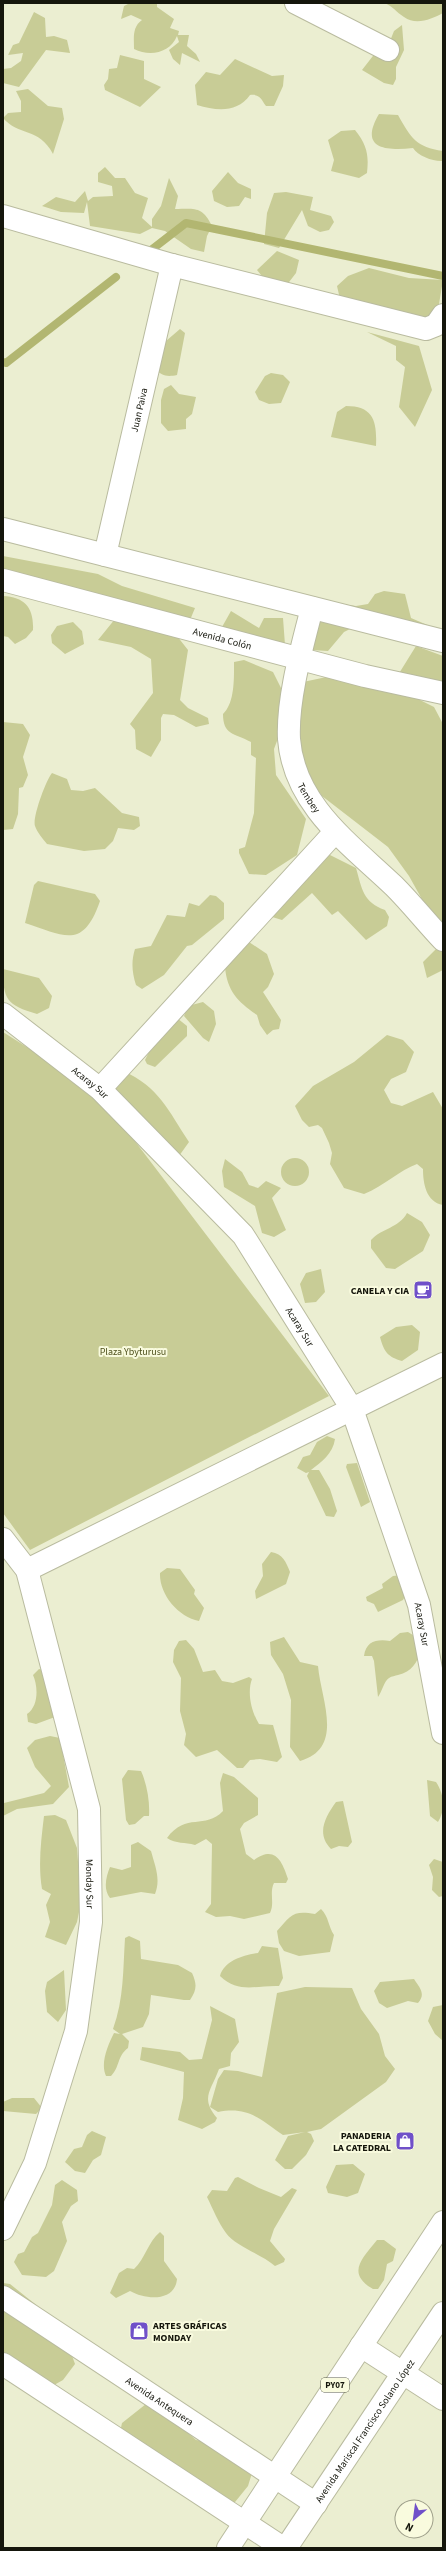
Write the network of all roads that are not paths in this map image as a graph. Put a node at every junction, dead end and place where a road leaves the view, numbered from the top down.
1 (296, 3) edge
2 (388, 50) dead end
3 (3, 216) edge
4 (172, 265) junction
5 (443, 315) edge
6 (3, 529) edge
7 (105, 555) junction
8 (3, 580) edge
9 (312, 608) junction
10 (443, 641) edge
11 (299, 657) junction
12 (443, 693) edge
13 (335, 832) junction
14 (443, 940) edge
15 (3, 1014) edge
16 (100, 1089) junction
17 (443, 1364) edge
18 (352, 1409) junction
19 (3, 1539) edge
20 (27, 1570) junction
21 (443, 1733) edge
22 (443, 2222) edge
23 (3, 2229) edge
24 (3, 2297) edge
25 (443, 2313) edge
26 (361, 2346) junction
27 (3, 2364) edge
28 (403, 2373) junction
29 (443, 2399) edge
30 (274, 2477) junction
31 (316, 2504) junction
32 (244, 2522) junction
33 (228, 2548) edge
34 (284, 2548) edge

1 - 2 street
3 - 4 street
4 - 5 street
4 - 7 street, Juan Paiva
6 - 7 street
7 - 9 street
8 - 11 street, Avenida Colón
9 - 10 street
9 - 11 street, Tembey
11 - 12 street, Avenida Colón
11 - 13 street, Tembey
13 - 14 street, Tembey
13 - 16 street
15 - 16 street, Acaray Sur
16 - 18 street, Acaray Sur
17 - 18 street
18 - 20 street
18 - 21 street, Acaray Sur
19 - 20 street, Monday Sur
20 - 23 street, Monday Sur
22 - 26 street, PY07
24 - 30 street, Avenida Antequera
25 - 28 street, Avenida Mariscal Francisco Solano López
26 - 28 street
26 - 30 street, PY07
27 - 32 street
28 - 29 street
28 - 31 street, Avenida Mariscal Francisco Solano López
30 - 31 street, Avenida Antequera
30 - 32 street, PY07
31 - 34 street, Avenida Mariscal Francisco Solano López
32 - 33 street, PY07
32 - 34 street

